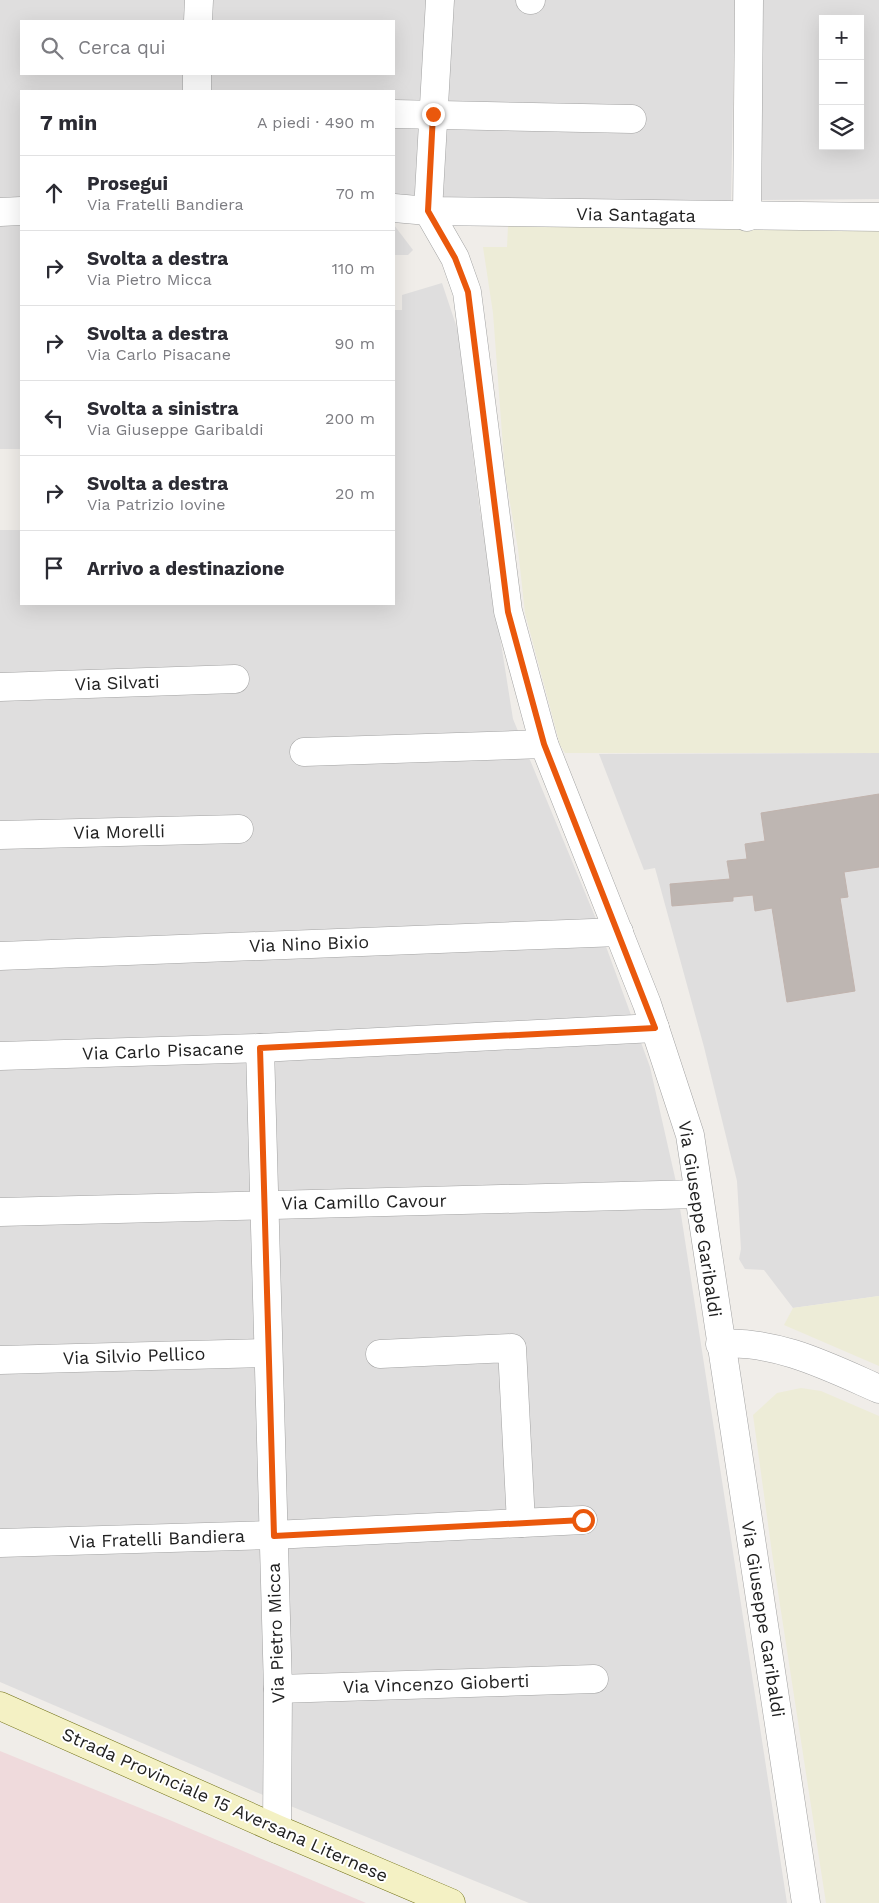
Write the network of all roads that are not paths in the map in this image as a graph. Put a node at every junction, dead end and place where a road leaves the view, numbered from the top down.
1 (199, 0) edge
2 (440, 0) edge
3 (749, 0) edge
4 (198, 20) edge
5 (197, 75) edge
6 (196, 90) edge
7 (395, 114) edge
8 (433, 114) junction
9 (632, 119) dead end
10 (395, 208) edge
11 (20, 211) edge
12 (428, 211) junction
13 (0, 212) edge
14 (747, 217) junction
15 (879, 217) edge
16 (235, 679) dead end
17 (0, 687) edge
18 (544, 744) junction
19 (304, 752) dead end
20 (239, 829) dead end
21 (0, 835) edge
22 (619, 932) junction
23 (0, 956) edge
24 (655, 1028) junction
25 (260, 1048) junction
26 (0, 1056) edge
27 (698, 1194) junction
28 (265, 1205) junction
29 (0, 1212) edge
30 (720, 1344) junction
31 (268, 1353) junction
32 (380, 1354) dead end
33 (0, 1360) edge
34 (879, 1388) edge
35 (583, 1520) dead end
36 (521, 1523) junction
37 (274, 1536) junction
38 (0, 1543) edge
39 (594, 1680) dead end
40 (278, 1689) junction
41 (0, 1706) edge
42 (277, 1829) junction
43 (451, 1903) edge
44 (806, 1903) edge

1 - 4 street
2 - 8 street
3 - 14 street
5 - 6 street
7 - 8 street
8 - 9 street
8 - 12 street
10 - 12 street, Via Santagata
11 - 13 street
12 - 14 street, Via Santagata
12 - 18 street, Via Giuseppe Garibaldi
14 - 15 street, Via Santagata
16 - 17 street, Via Silvati
18 - 19 street
18 - 22 street, Via Giuseppe Garibaldi
20 - 21 street, Via Morelli
22 - 23 street, Via Nino Bixio
22 - 24 street, Via Giuseppe Garibaldi
24 - 25 street, Via Carlo Pisacane
24 - 27 street, Via Giuseppe Garibaldi
25 - 26 street, Via Carlo Pisacane
25 - 28 street, Via Pietro Micca
27 - 28 street, Via Camillo Cavour
27 - 30 street, Via Giuseppe Garibaldi
28 - 29 street, Via Camillo Cavour
28 - 31 street, Via Pietro Micca
30 - 34 street
30 - 44 street, Via Giuseppe Garibaldi
31 - 33 street, Via Silvio Pellico
31 - 37 street, Via Pietro Micca
32 - 36 street
35 - 36 street, Via Fratelli Bandiera
36 - 37 street, Via Fratelli Bandiera
37 - 38 street, Via Fratelli Bandiera
37 - 40 street, Via Pietro Micca
39 - 40 street, Via Vincenzo Gioberti
40 - 42 street, Via Pietro Micca
41 - 42 main road, Strada Provinciale 15 Aversana Liternese
42 - 43 main road, Strada Provinciale 15 Aversana Liternese

